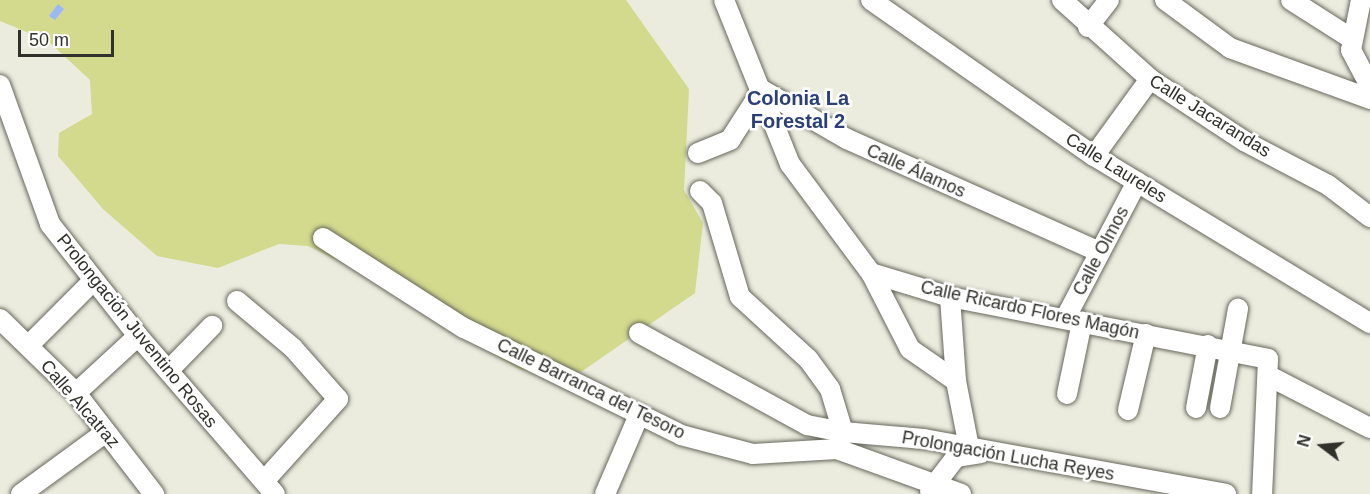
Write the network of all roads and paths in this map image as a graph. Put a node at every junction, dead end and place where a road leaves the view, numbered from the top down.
1 (724, 0) edge
2 (871, 0) edge
3 (1062, 0) edge
4 (1108, 0) edge
5 (1165, 0) edge
6 (1291, 0) edge
7 (1361, 0) edge
8 (1088, 27) junction
9 (1350, 37) junction
10 (1150, 79) junction
11 (0, 85) edge
12 (1370, 86) edge
13 (762, 90) junction
14 (1370, 99) edge
15 (698, 153) dead end
16 (1094, 156) junction
17 (1137, 182) junction
18 (700, 191) dead end
19 (1370, 217) edge
20 (323, 238) dead end
21 (1100, 252) junction
22 (871, 273) junction
23 (93, 281) junction
24 (950, 297) junction
25 (237, 301) dead end
26 (1238, 309) dead end
27 (0, 319) edge
28 (1073, 320) junction
29 (1370, 323) edge
30 (212, 326) dead end
31 (639, 333) dead end
32 (1146, 334) junction
33 (138, 336) junction
34 (29, 345) junction
35 (1208, 345) junction
36 (1230, 349) junction
37 (169, 370) junction
38 (1270, 377) junction
39 (956, 381) junction
40 (76, 393) junction
41 (1067, 394) dead end
42 (1196, 408) dead end
43 (1220, 408) dead end
44 (1128, 410) dead end
45 (639, 415) junction
46 (1370, 428) edge
47 (106, 432) junction
48 (840, 441) junction
49 (969, 447) junction
50 (991, 452) junction
51 (270, 487) edge
52 (931, 488) edge
53 (150, 492) edge
54 (21, 494) edge
55 (605, 494) edge
56 (961, 494) edge
57 (1226, 494) edge
58 (1262, 494) edge

1 - 13 street
2 - 16 street, Calle Laureles
3 - 8 street, Calle Jacarandas
4 - 8 street
5 - 14 street
6 - 9 street
7 - 9 street
8 - 10 street, Calle Jacarandas
9 - 12 street
10 - 16 street
10 - 19 street, Calle Jacarandas
11 - 23 street, Prolongación Juventino Rosas
13 - 15 street
13 - 21 street, Calle Álamos
13 - 22 street
16 - 17 street, Calle Laureles
17 - 21 street, Calle Olmos
17 - 29 street, Calle Laureles
18 - 48 street
20 - 45 street, Calle Barranca del Tesoro
21 - 28 street, Calle Olmos
22 - 24 street, Calle Ricardo Flores Magón
22 - 39 street
23 - 33 street, Prolongación Juventino Rosas
23 - 34 street
24 - 28 street, Calle Ricardo Flores Magón
24 - 39 street
25 - 51 street
26 - 36 street
27 - 34 street, Calle Alcatraz
28 - 32 street, Calle Ricardo Flores Magón
28 - 41 street, Calle Olmos
30 - 37 street
31 - 48 street
32 - 35 street, Calle Ricardo Flores Magón
32 - 44 street
33 - 37 street, Prolongación Juventino Rosas
33 - 40 street
34 - 40 street, Calle Alcatraz
35 - 36 street, Calle Ricardo Flores Magón
35 - 42 street
36 - 38 street, Calle Ricardo Flores Magón
36 - 43 street
37 - 51 street, Prolongación Juventino Rosas
38 - 46 street
38 - 58 street
39 - 49 street
40 - 47 street, Calle Alcatraz
45 - 48 street, Calle Barranca del Tesoro
45 - 55 street
47 - 53 street, Calle Alcatraz
47 - 54 street
48 - 49 street, Prolongación Lucha Reyes
48 - 52 street
49 - 50 street, Prolongación Lucha Reyes
50 - 52 street
50 - 57 street, Prolongación Lucha Reyes
52 - 56 street

